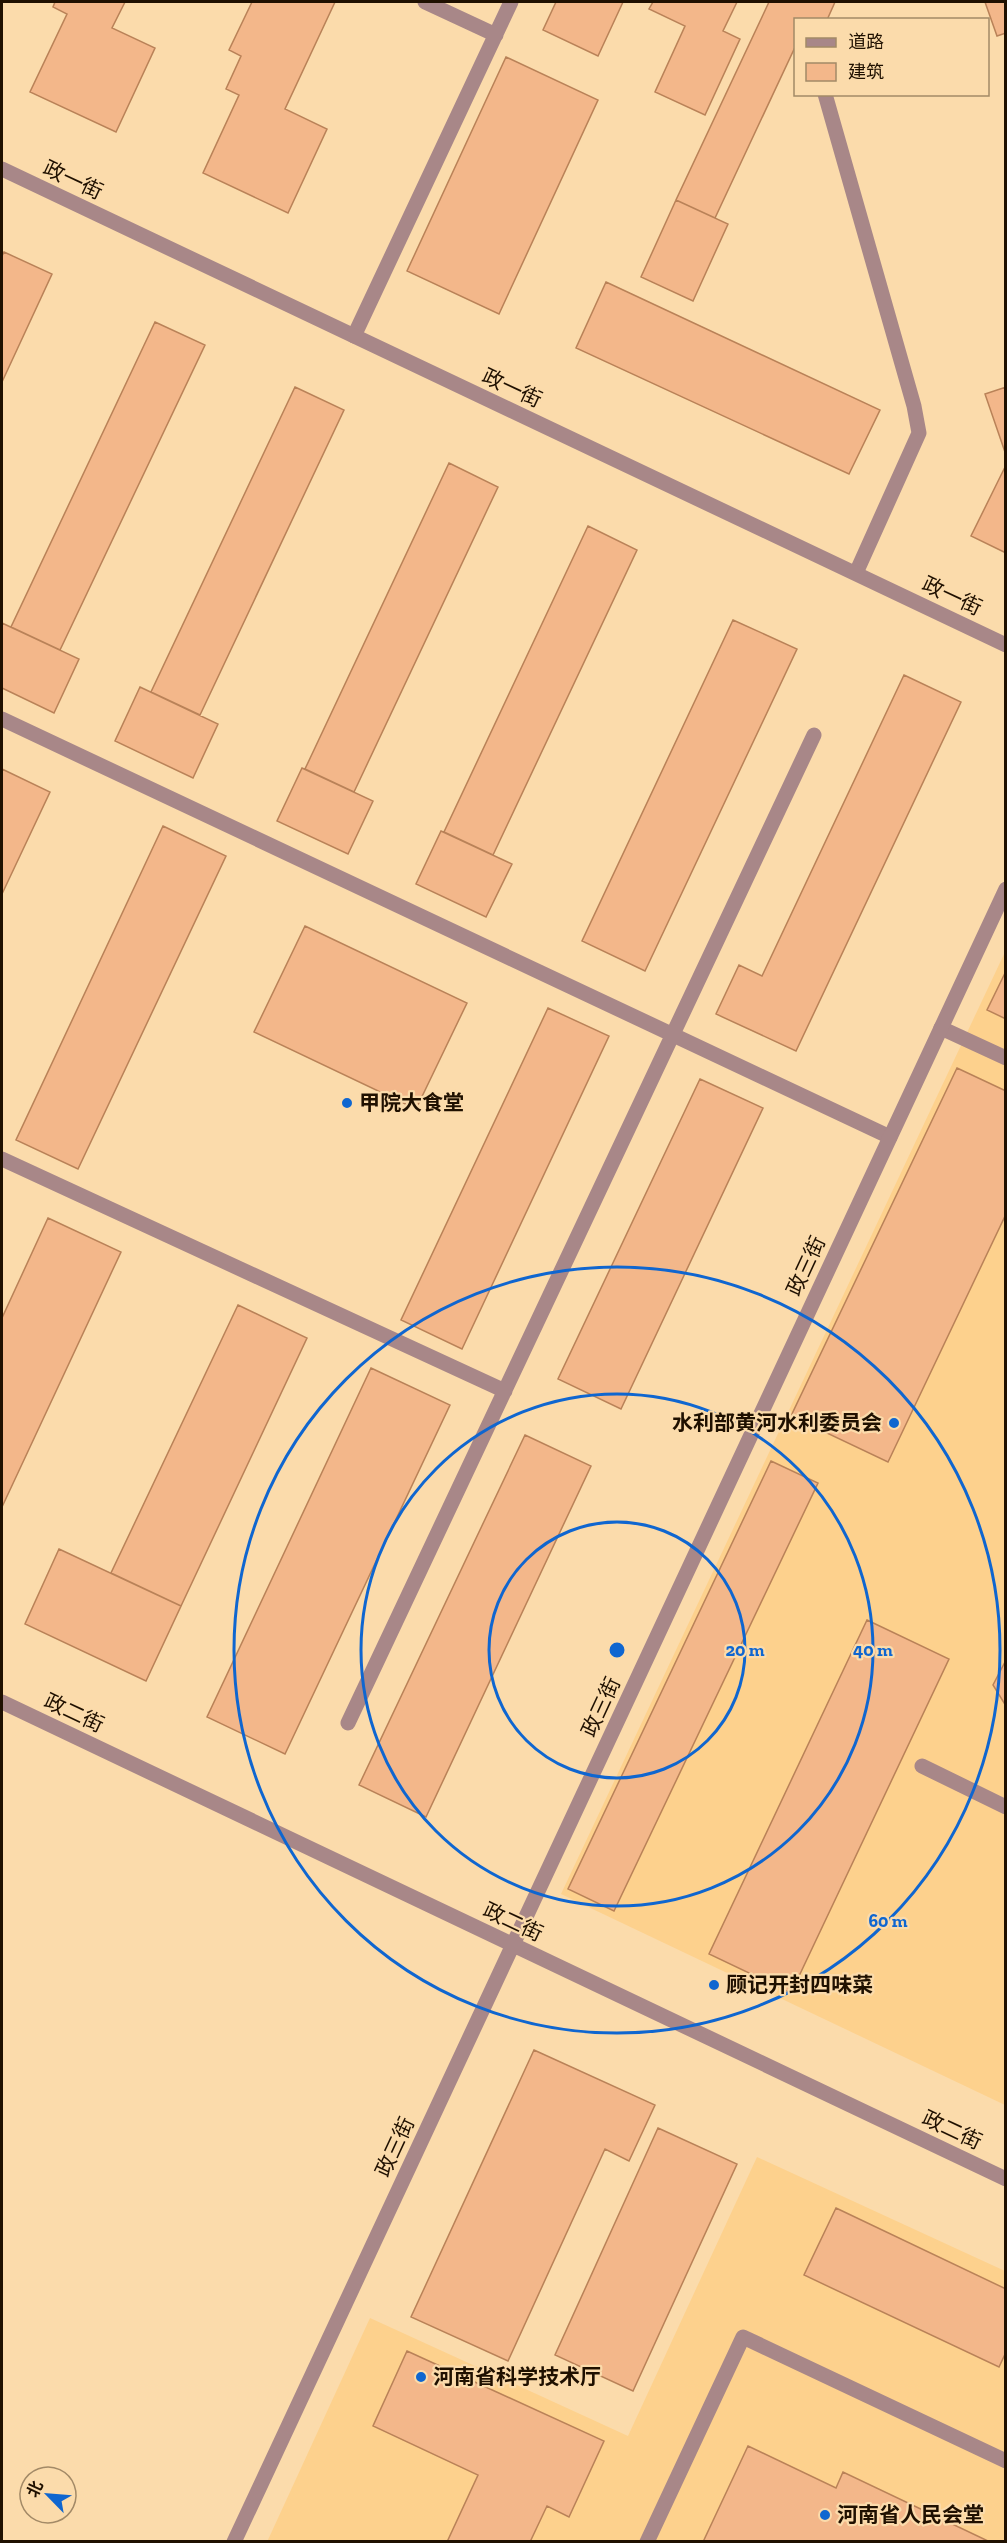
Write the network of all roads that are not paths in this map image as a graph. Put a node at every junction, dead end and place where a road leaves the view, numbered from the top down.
1 (425, 2) edge
2 (511, 2) edge
3 (496, 34) junction
4 (826, 96) edge
5 (2, 169) edge
6 (354, 336) junction
7 (856, 573) junction
8 (1005, 645) edge
9 (2, 719) edge
10 (814, 735) dead end
11 (1005, 890) edge
12 (941, 1028) junction
13 (672, 1035) junction
14 (1005, 1058) edge
15 (890, 1137) junction
16 (2, 1159) edge
17 (505, 1391) junction
18 (2, 1702) edge
19 (348, 1723) dead end
20 (922, 1766) dead end
21 (1005, 1807) edge
22 (513, 1945) junction
23 (1005, 2179) edge
24 (1005, 2461) edge
25 (234, 2541) edge
26 (647, 2541) edge

1 - 3 street
2 - 3 street
3 - 6 street
4 - 7 street
5 - 6 street, 政一街
6 - 7 street, 政一街
7 - 8 street, 政一街
9 - 13 street
10 - 13 street
11 - 12 street, 政三街
12 - 14 street
12 - 15 street, 政三街
13 - 15 street
13 - 17 street
15 - 22 street, 政三街
16 - 17 street
17 - 19 street
18 - 22 street, 政二街
20 - 21 street
22 - 23 street, 政二街
22 - 25 street, 政三街
24 - 26 street

